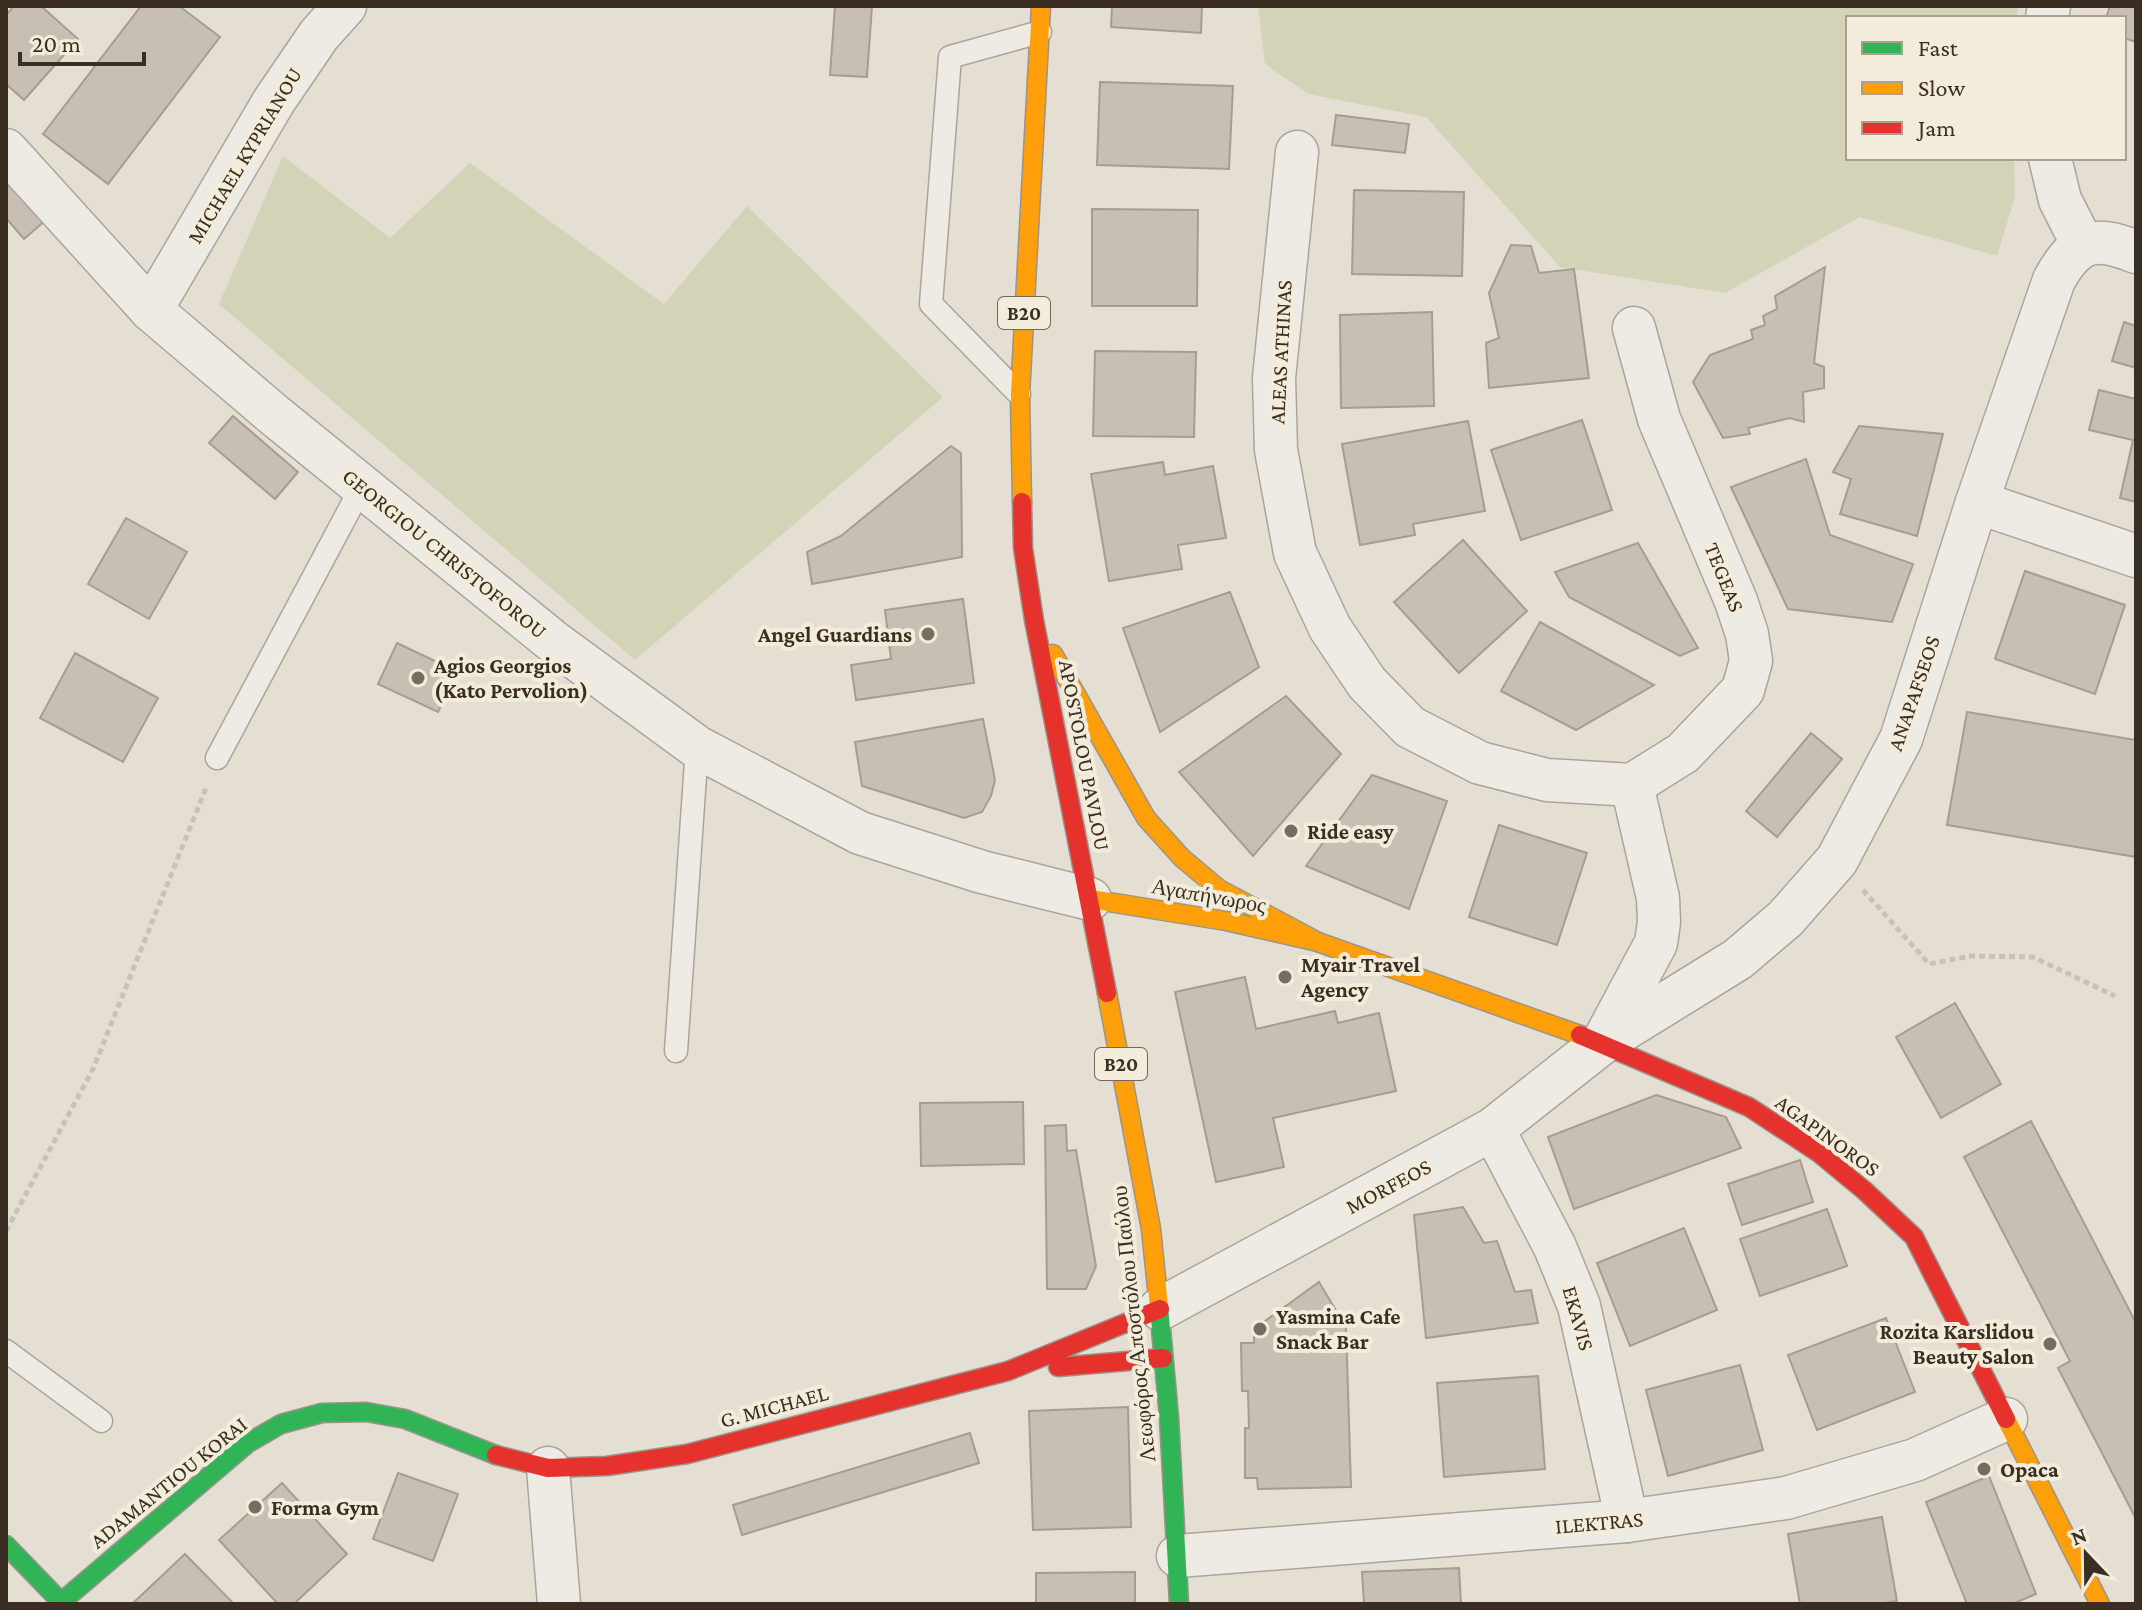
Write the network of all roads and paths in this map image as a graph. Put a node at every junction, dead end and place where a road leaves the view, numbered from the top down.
1 (345, 6) edge
2 (1041, 6) edge
3 (1040, 32) junction
4 (6, 150) edge
5 (1297, 152) dead end
6 (2050, 160) edge
7 (2083, 245) junction
8 (2136, 252) edge
9 (151, 310) junction
10 (1634, 328) dead end
11 (1020, 395) junction
12 (362, 486) junction
13 (1977, 502) junction
14 (2136, 556) edge
15 (1034, 620) junction
16 (697, 747) junction
17 (217, 758) joint
18 (1632, 785) junction
19 (1837, 860) junction
20 (1090, 899) junction
21 (1318, 942) junction
22 (2115, 996) dead end
23 (1602, 1043) junction
24 (676, 1051) dead end
25 (1493, 1129) junction
26 (6, 1231) edge
27 (1160, 1309) junction
28 (6, 1351) edge
29 (1163, 1358) junction
30 (1008, 1371) junction
31 (2006, 1419) junction
32 (101, 1421) dead end
33 (548, 1468) junction
34 (1627, 1521) junction
35 (6, 1545) edge
36 (1178, 1556) junction
37 (60, 1603) edge
38 (559, 1604) edge
39 (1179, 1604) edge
40 (2100, 1604) edge

1 - 9 street, MICHAEL KYPRIANOU
2 - 3 main road, B20
3 - 11 main road, B20
3 - 11 lane
4 - 9 street, GEORGIOU CHRISTOFOROU
5 - 18 street, ALEAS ATHINAS
6 - 7 street
7 - 8 street
7 - 13 street, ANAPAFSEOS
9 - 12 street, GEORGIOU CHRISTOFOROU
10 - 18 street, TEGEAS
11 - 15 main road, B20
12 - 16 street, GEORGIOU CHRISTOFOROU
12 - 17 lane
13 - 14 street
13 - 19 street, ANAPAFSEOS
15 - 20 main road, APOSTOLOU PAVLOU / B20
15 - 21 main road
16 - 20 street, GEORGIOU CHRISTOFOROU
16 - 24 lane
17 - 26 path
18 - 23 street
19 - 22 path
19 - 23 street, ANAPAFSEOS
20 - 21 main road, Αγαπήνωρος
20 - 27 main road, Λεωφόρος Αποστόλου Παύλου / B20
21 - 23 main road, AGAPINOROS
23 - 25 street, MORFEOS
23 - 31 main road, AGAPINOROS
25 - 27 street, MORFEOS
25 - 34 street, EKAVIS
27 - 29 main road, Λεωφόρος Αποστόλου Παύλου / B20
27 - 30 main road, G. MICHAEL
28 - 32 lane
29 - 30 main road, G. MICHAEL
29 - 36 main road, Λεωφόρος Αποστόλου Παύλου / B20
30 - 33 main road, G. MICHAEL
31 - 34 street, ILEKTRAS
31 - 40 main road, AGAPINOROS
33 - 37 main road, ADAMANTIOU KORAI
33 - 38 street
34 - 36 street, ILEKTRAS
35 - 37 main road
36 - 39 main road, Λεωφόρος Αποστόλου Παύλου / B20

